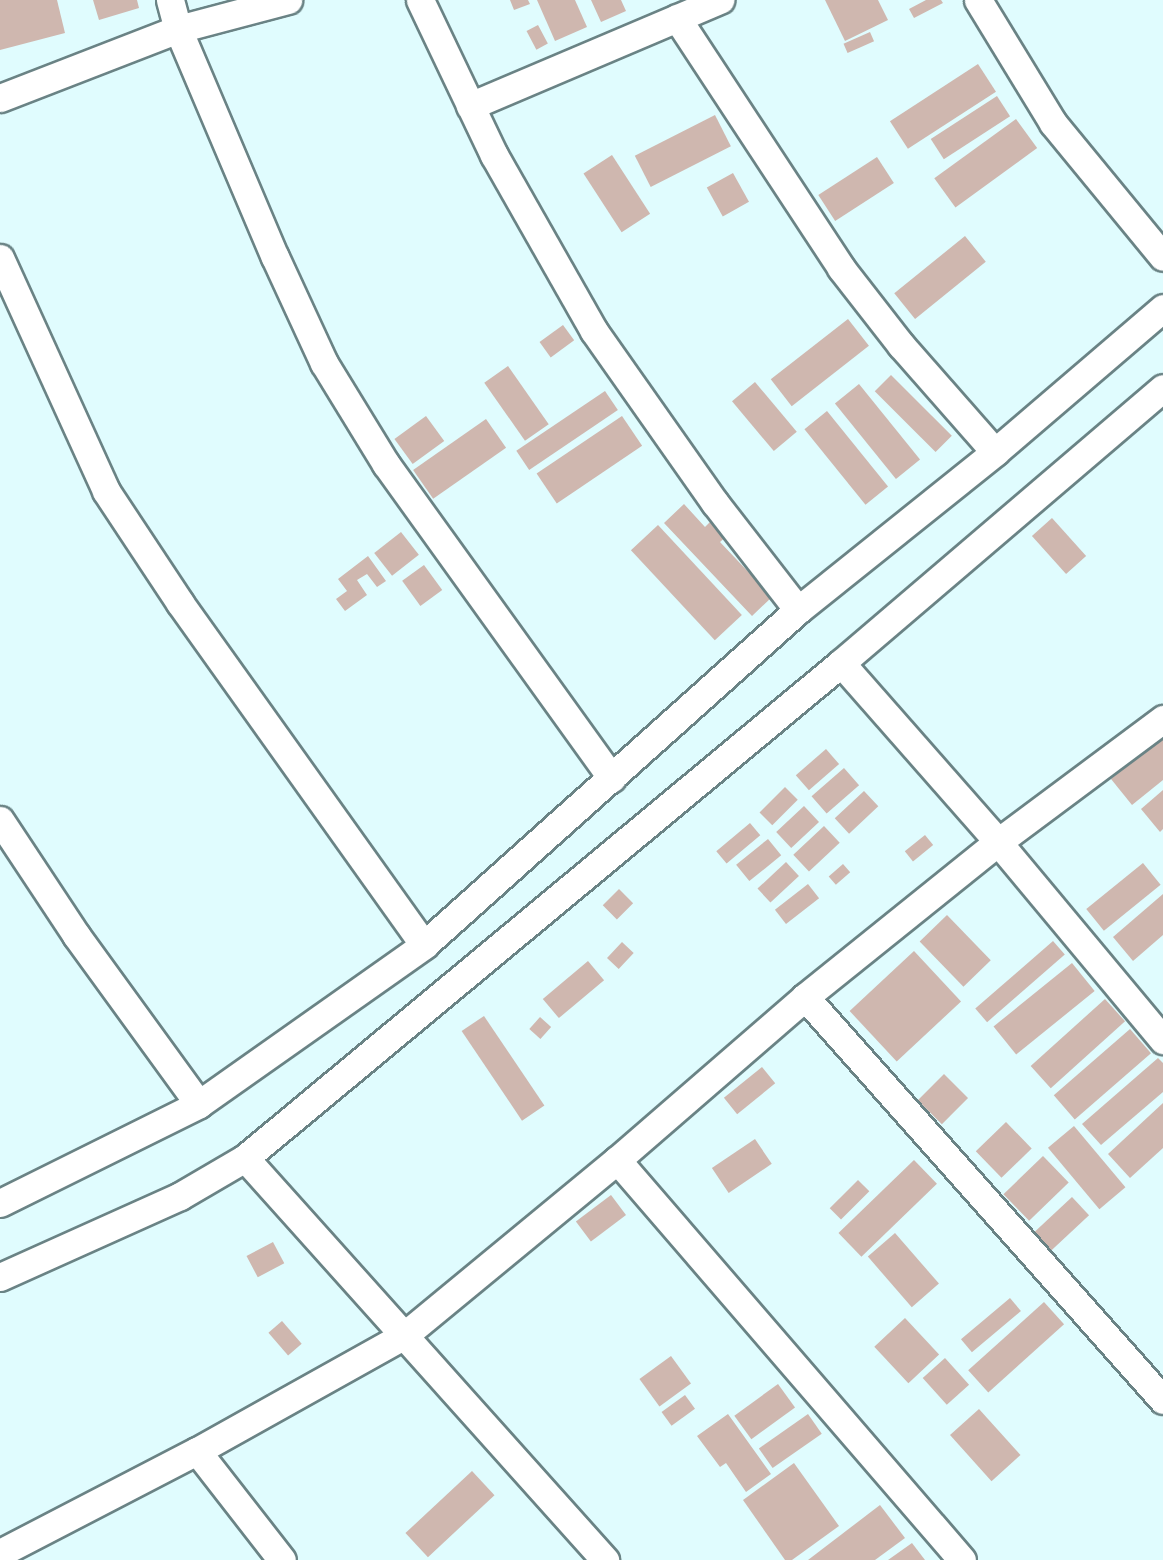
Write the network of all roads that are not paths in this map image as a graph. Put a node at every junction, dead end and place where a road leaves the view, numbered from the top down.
1 (170, 0) edge
2 (288, 0) edge
3 (420, 0) edge
4 (720, 0) edge
5 (978, 0) edge
6 (678, 18) junction
7 (178, 29) junction
8 (0, 98) edge
9 (470, 106) junction
10 (1163, 257) edge
11 (0, 258) edge
12 (1163, 309) edge
13 (1163, 388) edge
14 (995, 452) junction
15 (798, 610) junction
16 (841, 663) junction
17 (1163, 719) edge
18 (612, 778) junction
19 (0, 820) edge
20 (998, 842) junction
21 (424, 945) junction
22 (805, 997) junction
23 (1163, 1040) edge
24 (199, 1104) junction
25 (245, 1158) junction
26 (617, 1160) junction
27 (0, 1203) edge
28 (0, 1277) edge
29 (406, 1335) junction
30 (1163, 1400) edge
31 (197, 1451) junction
32 (0, 1553) edge
33 (282, 1560) edge
34 (605, 1560) edge
35 (962, 1560) edge

1 - 7 street
2 - 7 street
3 - 9 street
4 - 6 street
5 - 10 street
6 - 9 street
6 - 14 street
7 - 8 street
7 - 18 street
9 - 15 street
11 - 21 street
12 - 14 street
13 - 16 street
14 - 15 street
15 - 18 street
16 - 20 street
16 - 25 street
17 - 20 street
18 - 21 street
19 - 24 street
20 - 22 street
20 - 23 street
21 - 24 street
22 - 26 street
22 - 30 street
24 - 27 street
25 - 28 street
25 - 29 street
26 - 29 street
26 - 35 street
29 - 31 street
29 - 34 street
31 - 32 street
31 - 33 street

